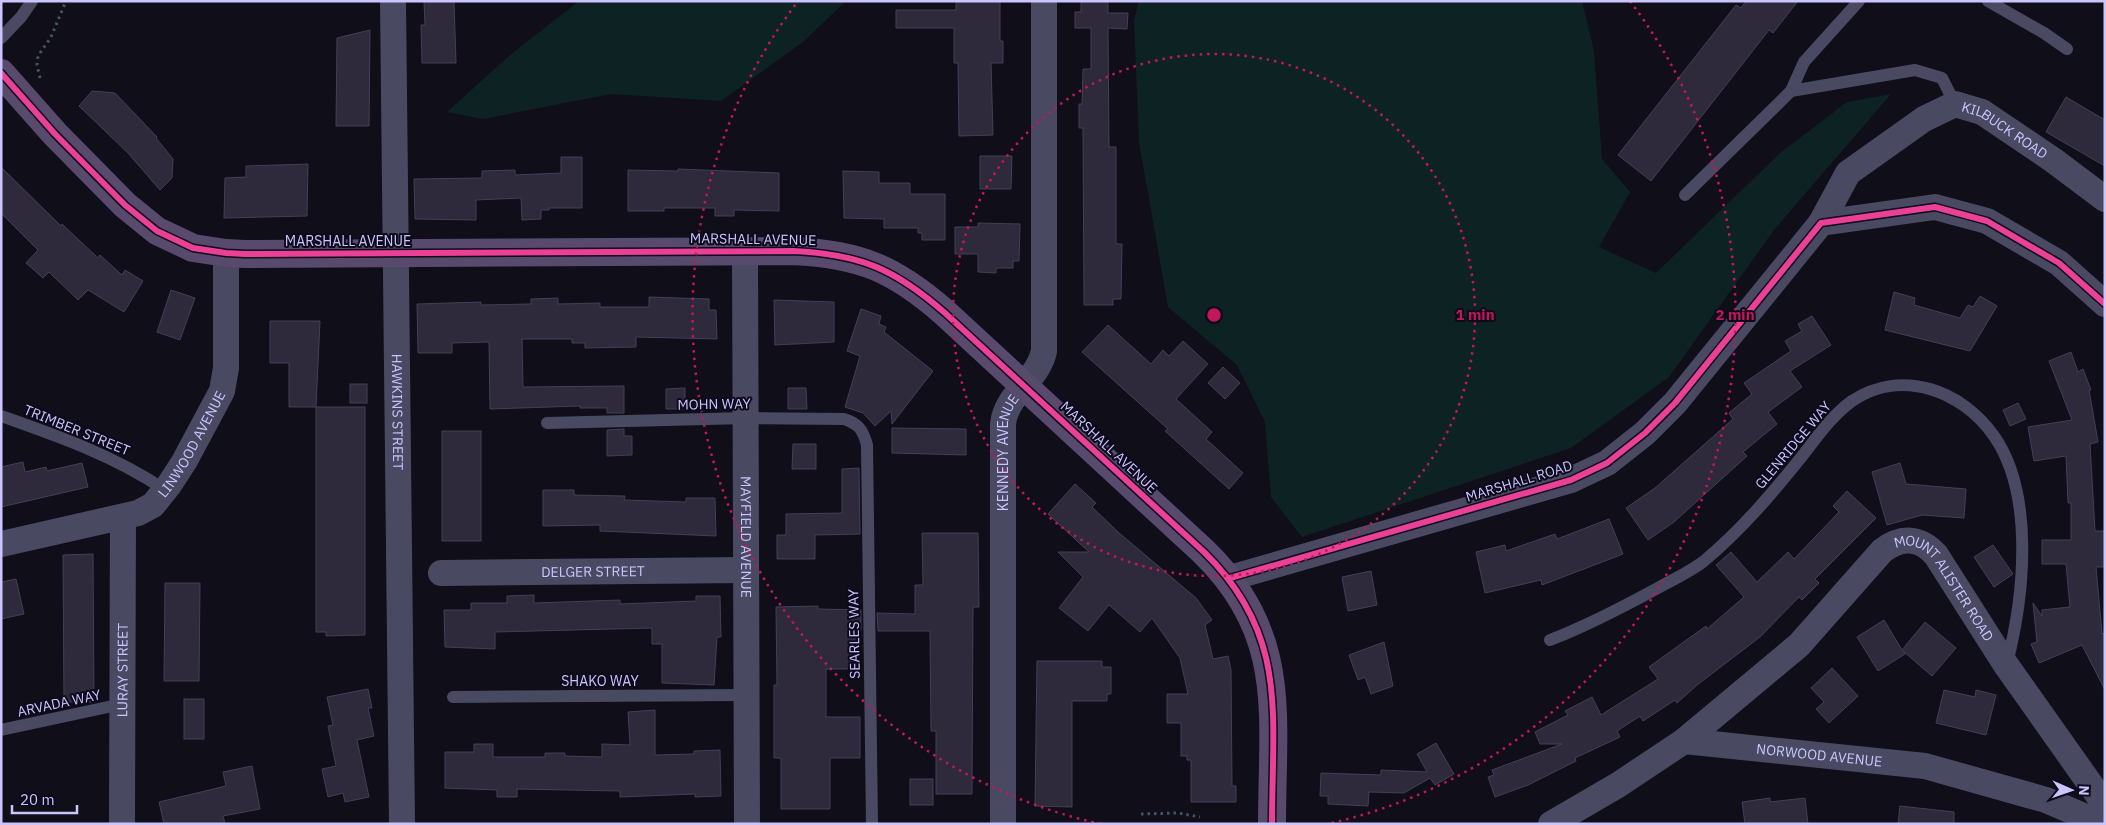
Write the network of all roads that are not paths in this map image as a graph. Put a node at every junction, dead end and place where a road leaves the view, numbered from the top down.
1 (32, 1) edge
2 (393, 1) edge
3 (1044, 1) edge
4 (1859, 1) edge
5 (1988, 1) edge
6 (1, 38) edge
7 (2068, 49) dead end
8 (1, 73) edge
9 (1791, 91) junction
10 (1955, 104) junction
11 (1685, 195) dead end
12 (2105, 199) edge
13 (1821, 224) junction
14 (745, 251) junction
15 (396, 253) junction
16 (226, 254) junction
17 (2105, 304) edge
18 (1024, 386) junction
19 (1, 416) edge
20 (746, 418) junction
21 (547, 423) dead end
22 (867, 445) joint
23 (164, 490) junction
24 (123, 517) junction
25 (1, 544) edge
26 (746, 570) junction
27 (441, 573) dead end
28 (1230, 578) junction
29 (1550, 640) dead end
30 (2006, 665) junction
31 (746, 695) junction
32 (453, 697) dead end
33 (122, 704) junction
34 (1, 730) edge
35 (1684, 741) junction
36 (2105, 805) edge
37 (122, 824) edge
38 (402, 824) edge
39 (746, 824) edge
40 (872, 824) edge
41 (1003, 824) edge
42 (1272, 824) edge
43 (1551, 824) edge
44 (2102, 824) edge

1 - 6 lane
2 - 15 street, HAWKINS STREET
3 - 18 street, KENNEDY AVENUE
4 - 9 lane
5 - 7 lane
8 - 16 main road, MARSHALL AVENUE
9 - 10 lane
9 - 11 lane
10 - 12 street, KILBUCK ROAD
10 - 13 street, KILBUCK ROAD
13 - 17 street
13 - 28 street, MARSHALL ROAD
14 - 15 main road, MARSHALL AVENUE
14 - 18 main road, MARSHALL AVENUE
14 - 20 street, MAYFIELD AVENUE
15 - 16 main road, MARSHALL AVENUE
15 - 38 street, HAWKINS STREET
16 - 23 street, LINWOOD AVENUE
18 - 28 main road, MARSHALL AVENUE
18 - 41 street, KENNEDY AVENUE
19 - 23 lane, TRIMBER STREET
20 - 21 lane, MOHN WAY
20 - 22 lane, MOHN WAY
20 - 26 street, MAYFIELD AVENUE
22 - 40 lane, SEARLES WAY
23 - 24 street, LINWOOD AVENUE
24 - 25 street, LINWOOD AVENUE
24 - 33 street, LURAY STREET
26 - 27 street, DELGER STREET
26 - 31 street, MAYFIELD AVENUE
28 - 42 main road, MARSHALL AVENUE
29 - 30 lane, GLENRIDGE WAY
30 - 35 street, MOUNT ALISTER ROAD
30 - 36 street, MOUNT ALISTER ROAD
31 - 32 lane, SHAKO WAY
31 - 39 street, MAYFIELD AVENUE
33 - 34 lane, ARVADA WAY
33 - 37 street, LURAY STREET
35 - 43 street
35 - 44 street, NORWOOD AVENUE

